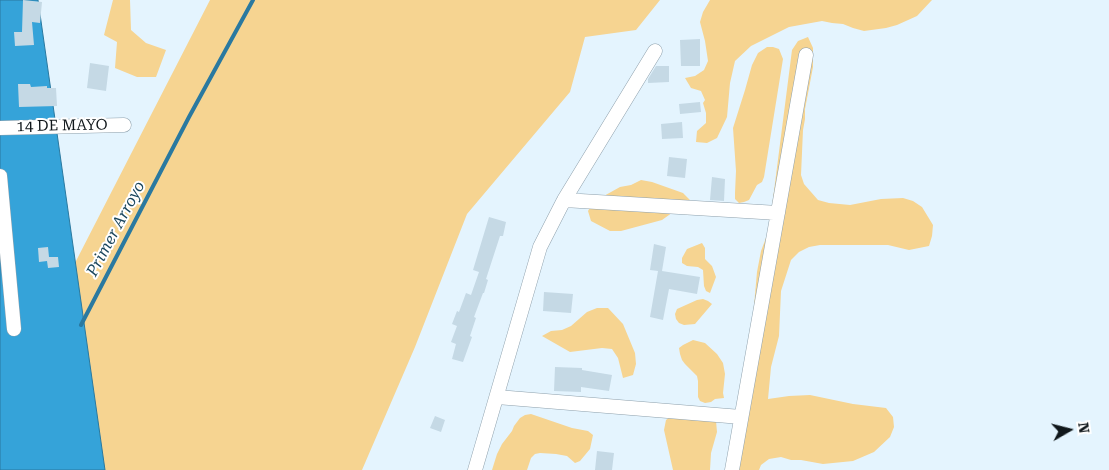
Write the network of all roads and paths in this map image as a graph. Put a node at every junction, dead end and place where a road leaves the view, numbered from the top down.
1 (655, 51) dead end
2 (806, 54) dead end
3 (124, 124) dead end
4 (0, 128) edge
5 (0, 176) edge
6 (564, 200) junction
7 (778, 212) junction
8 (14, 329) dead end
9 (497, 397) junction
10 (741, 417) junction
11 (475, 470) edge
12 (732, 470) edge

1 - 6 street
2 - 7 street
3 - 4 street, 14 DE MAYO
5 - 8 street
6 - 7 street
6 - 9 street
7 - 10 street
9 - 10 street
9 - 11 street
10 - 12 street

